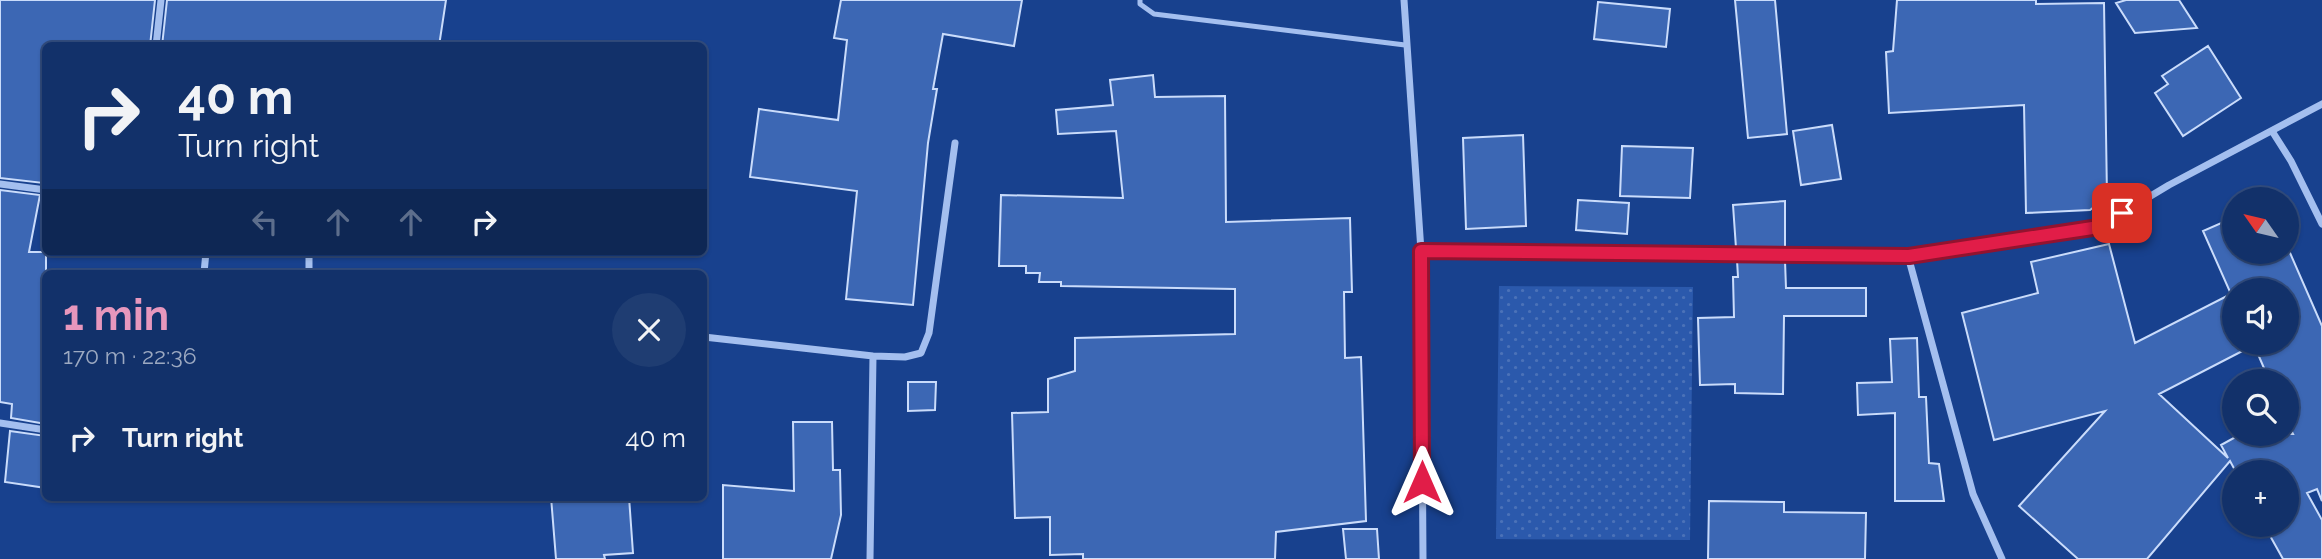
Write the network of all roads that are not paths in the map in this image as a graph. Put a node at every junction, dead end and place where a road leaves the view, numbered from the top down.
1 (160, 0) edge
2 (1140, 0) edge
3 (1404, 0) edge
4 (156, 42) edge
5 (1405, 45) junction
6 (2322, 104) edge
7 (2272, 131) junction
8 (955, 143) dead end
9 (0, 184) edge
10 (42, 189) edge
11 (2322, 224) edge
12 (1421, 251) junction
13 (1909, 256) junction
14 (707, 337) edge
15 (873, 356) junction
16 (0, 423) edge
17 (42, 429) edge
18 (870, 559) edge
19 (1423, 559) edge
20 (2002, 559) edge

1 - 4 street
2 - 5 lane
3 - 5 street
5 - 12 street
6 - 7 street
7 - 11 street
7 - 13 street
8 - 15 street
9 - 10 street
12 - 13 street
12 - 19 street
13 - 20 street
14 - 15 street
15 - 18 street
16 - 17 street

